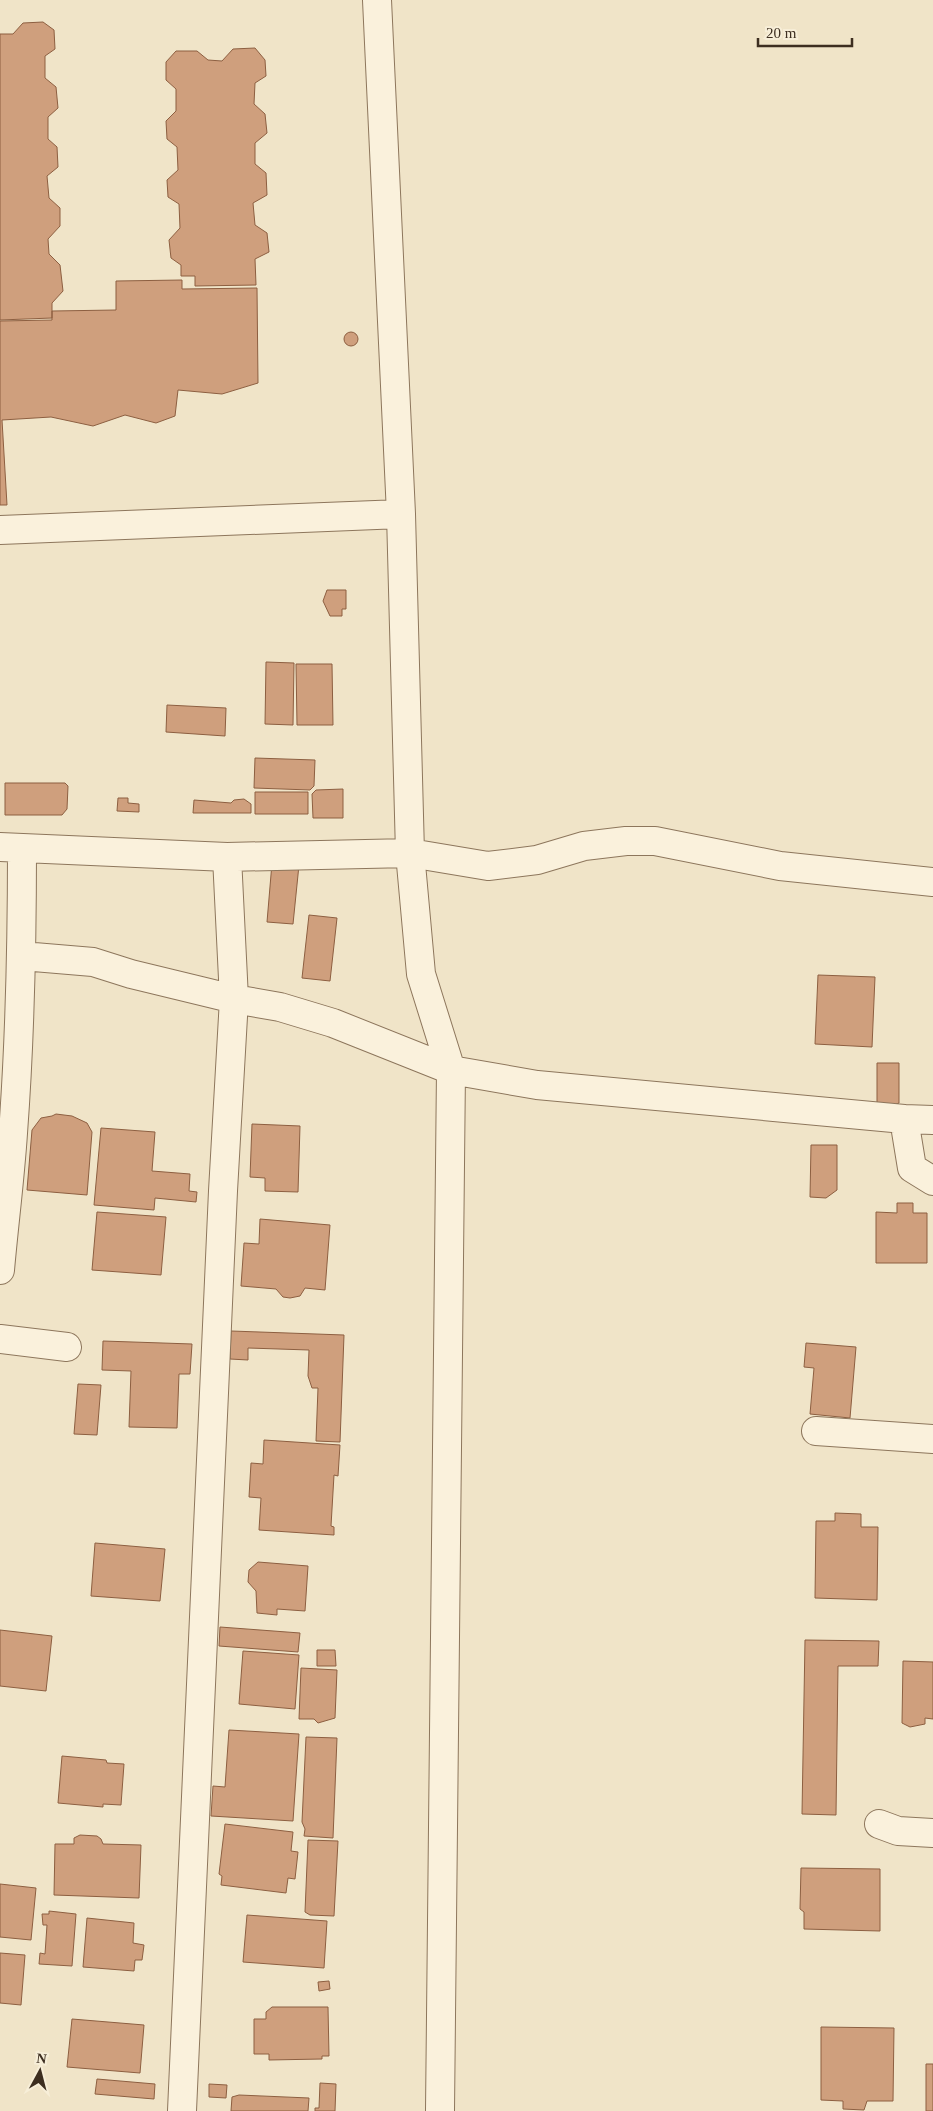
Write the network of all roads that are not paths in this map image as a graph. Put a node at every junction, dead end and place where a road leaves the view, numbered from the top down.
1 (377, 0) edge
2 (401, 514) junction
3 (0, 530) edge
4 (11, 848) edge
5 (410, 853) junction
6 (227, 857) junction
7 (933, 882) edge
8 (22, 956) junction
9 (234, 1000) junction
10 (9, 1059) edge
11 (452, 1070) junction
12 (904, 1119) junction
13 (933, 1120) edge
14 (933, 1181) edge
15 (0, 1270) edge
16 (0, 1339) edge
17 (67, 1347) dead end
18 (816, 1431) dead end
19 (933, 1439) edge
20 (879, 1824) dead end
21 (933, 1832) edge
22 (182, 2111) edge
23 (440, 2111) edge

1 - 2 street
2 - 3 street
2 - 5 street
4 - 6 street
4 - 8 street
5 - 6 street
5 - 7 street
5 - 11 street
6 - 9 street
8 - 9 street
8 - 10 street
9 - 11 street
9 - 22 street
10 - 15 street
11 - 12 street
11 - 23 street
12 - 13 street
12 - 14 street
16 - 17 street
18 - 19 street
20 - 21 street

